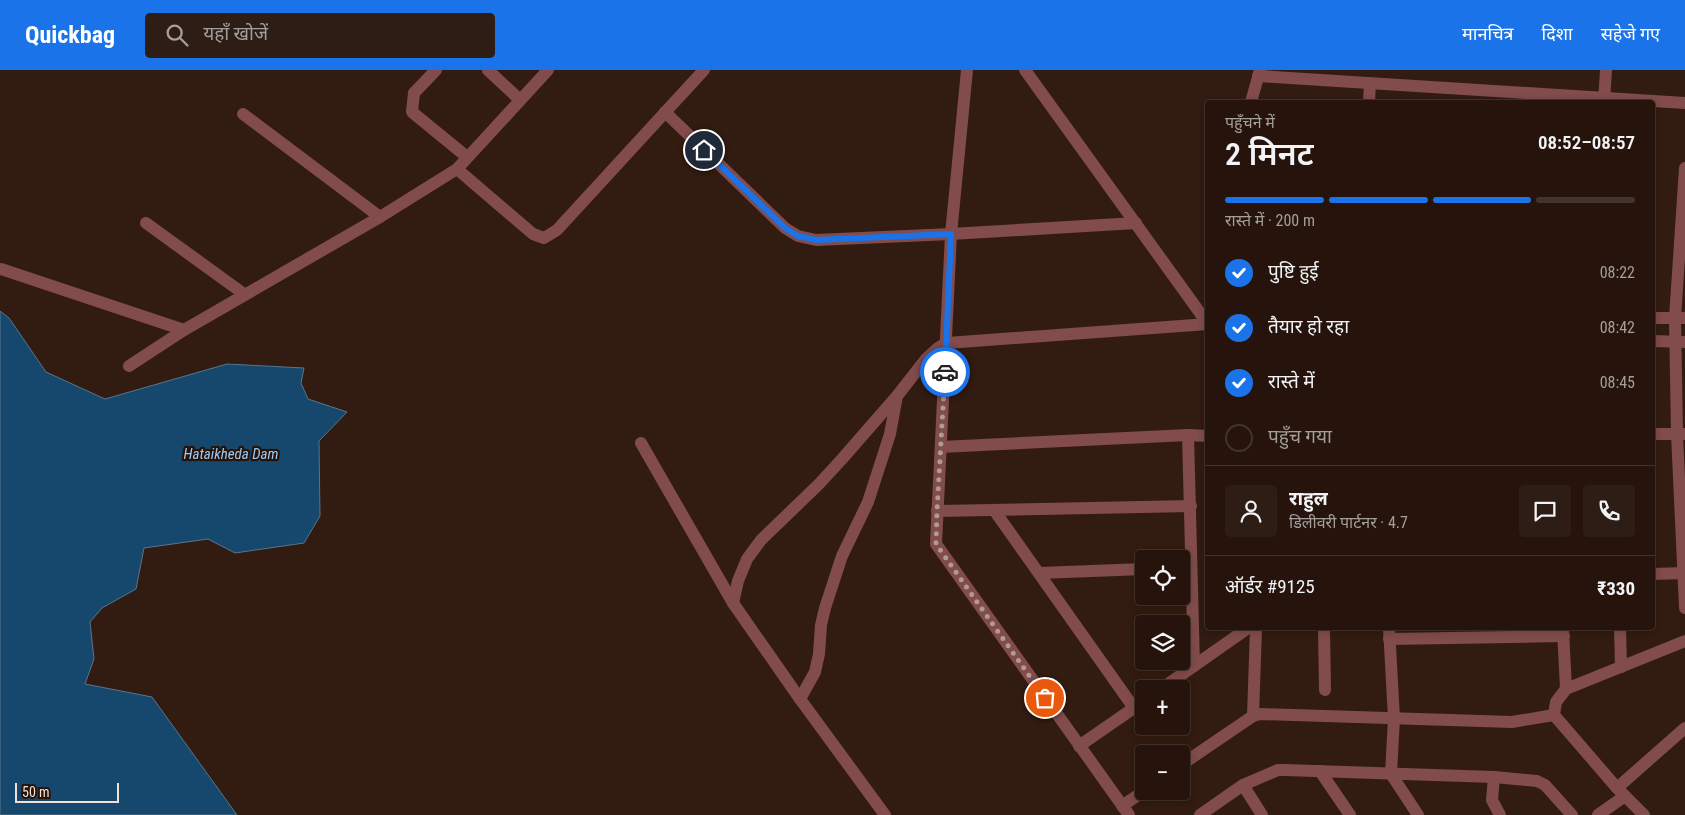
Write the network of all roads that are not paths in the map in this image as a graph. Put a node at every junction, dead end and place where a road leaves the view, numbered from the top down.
1 (436, 70) edge
2 (488, 70) edge
3 (548, 70) edge
4 (704, 70) edge
5 (967, 70) edge
6 (1025, 70) edge
7 (1606, 70) edge
8 (1259, 73) edge
9 (1370, 84) junction
10 (1451, 89) junction
11 (1534, 98) edge
12 (520, 100) junction
13 (1252, 100) edge
14 (1369, 100) edge
15 (1450, 100) edge
16 (1581, 100) edge
17 (1604, 100) edge
18 (1655, 102) edge
19 (1685, 103) edge
20 (665, 112) junction
21 (243, 114) dead end
22 (467, 157) junction
23 (1685, 168) edge
24 (457, 169) junction
25 (1685, 177) edge
26 (380, 217) junction
27 (1136, 222) junction
28 (146, 223) dead end
29 (951, 234) junction
30 (1, 268) edge
31 (244, 294) junction
32 (1655, 318) edge
33 (1680, 318) edge
34 (1205, 320) edge
35 (1205, 324) edge
36 (184, 330) junction
37 (1655, 341) edge
38 (1680, 342) edge
39 (947, 343) junction
40 (129, 366) dead end
41 (897, 396) junction
42 (1655, 434) edge
43 (1681, 434) edge
44 (1188, 435) junction
45 (1205, 436) edge
46 (641, 443) dead end
47 (941, 446) junction
48 (1191, 506) junction
49 (1683, 508) edge
50 (994, 510) junction
51 (937, 511) junction
52 (1188, 550) edge
53 (1135, 569) edge
54 (1039, 573) junction
55 (1684, 573) edge
56 (1655, 574) edge
57 (733, 603) junction
58 (1190, 605) edge
59 (1685, 608) edge
60 (1245, 630) edge
61 (1256, 630) edge
62 (1324, 630) edge
63 (1620, 630) edge
64 (1563, 632) edge
65 (1389, 633) edge
66 (1685, 641) edge
67 (1194, 666) junction
68 (1621, 667) junction
69 (1174, 680) edge
70 (1326, 690) dead end
71 (1566, 690) junction
72 (800, 699) junction
73 (1135, 700) edge
74 (1135, 708) edge
75 (1554, 715) junction
76 (1253, 716) junction
77 (1394, 718) junction
78 (1685, 728) edge
79 (1079, 746) junction
80 (1190, 759) edge
81 (1320, 771) junction
82 (1391, 774) junction
83 (1494, 777) junction
84 (1243, 785) junction
85 (1621, 792) junction
86 (1135, 800) edge
87 (1125, 810) edge
88 (885, 815) edge
89 (1200, 815) edge
90 (1262, 815) edge
91 (1350, 815) edge
92 (1418, 815) edge
93 (1500, 815) edge
94 (1572, 815) edge
95 (1598, 815) edge
96 (1644, 815) edge

1 - 22 street
2 - 12 street
3 - 12 street
4 - 20 street
5 - 29 street
6 - 27 street
7 - 17 street
8 - 9 street
8 - 13 street
9 - 10 street
9 - 14 street
10 - 11 street
10 - 15 street
11 - 16 street
12 - 22 street
18 - 19 street
20 - 24 street
20 - 29 street
21 - 26 street
22 - 24 street
23 - 25 street
24 - 26 street
25 - 33 street
26 - 31 street
27 - 29 street
27 - 34 street
28 - 31 street
29 - 39 street
30 - 36 street
31 - 36 street
32 - 33 street
33 - 38 street
35 - 39 street
36 - 40 street
37 - 38 street
38 - 43 street
39 - 41 street
39 - 47 street
41 - 57 street
41 - 72 street
42 - 43 street
43 - 49 street
44 - 45 street
44 - 47 street
44 - 48 street
46 - 57 street
47 - 51 street
48 - 50 street
48 - 52 street
49 - 55 street
50 - 51 street
50 - 54 street
51 - 79 street
53 - 54 street
54 - 73 street
55 - 56 street
55 - 59 street
57 - 72 street
58 - 67 street
60 - 67 street
61 - 76 street
62 - 70 street
63 - 68 street
64 - 65 street
64 - 71 street
65 - 77 street
66 - 68 street
67 - 69 street
68 - 71 street
71 - 75 street
72 - 88 street
74 - 79 street
75 - 77 street
75 - 85 street
76 - 77 street
76 - 80 street
77 - 82 street
78 - 85 street
79 - 87 street
81 - 82 street
81 - 84 street
81 - 91 street
82 - 83 street
82 - 92 street
83 - 93 street
83 - 94 street
84 - 89 street
84 - 90 street
85 - 95 street
85 - 96 street
86 - 87 street

